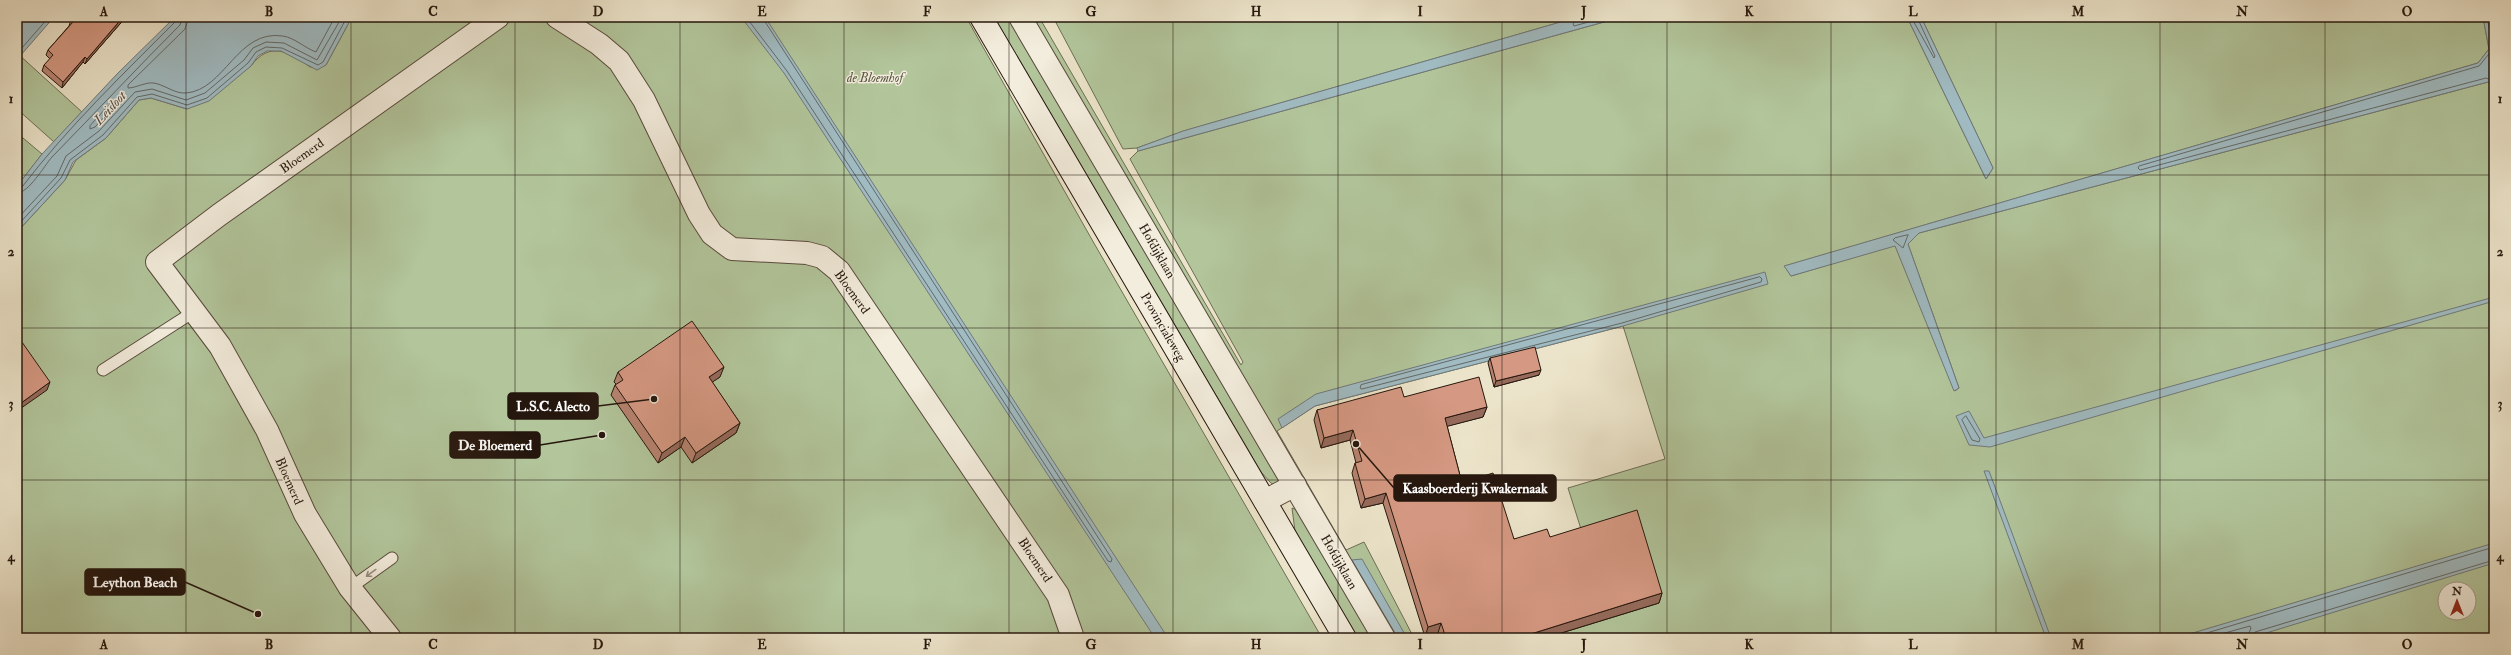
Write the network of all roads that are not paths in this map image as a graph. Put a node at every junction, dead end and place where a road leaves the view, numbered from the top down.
1 (498, 17) edge
2 (557, 17) edge
3 (981, 17) edge
4 (1020, 17) edge
5 (195, 311) junction
6 (103, 370) dead end
7 (1295, 485) junction
8 (1265, 501) junction
9 (392, 558) dead end
10 (350, 588) junction
11 (390, 638) edge
12 (1073, 638) edge
13 (1345, 638) edge
14 (1384, 638) edge

1 - 5 street, Bloemerd
2 - 12 street, Bloemerd
3 - 8 street, Provincialeweg
4 - 7 street, Hofdijklaan
5 - 6 lane
5 - 10 street, Bloemerd
7 - 8 street
7 - 14 street, Hofdijklaan
8 - 13 street, Provincialeweg
9 -> 10 lane
10 - 11 street, Bloemerd

